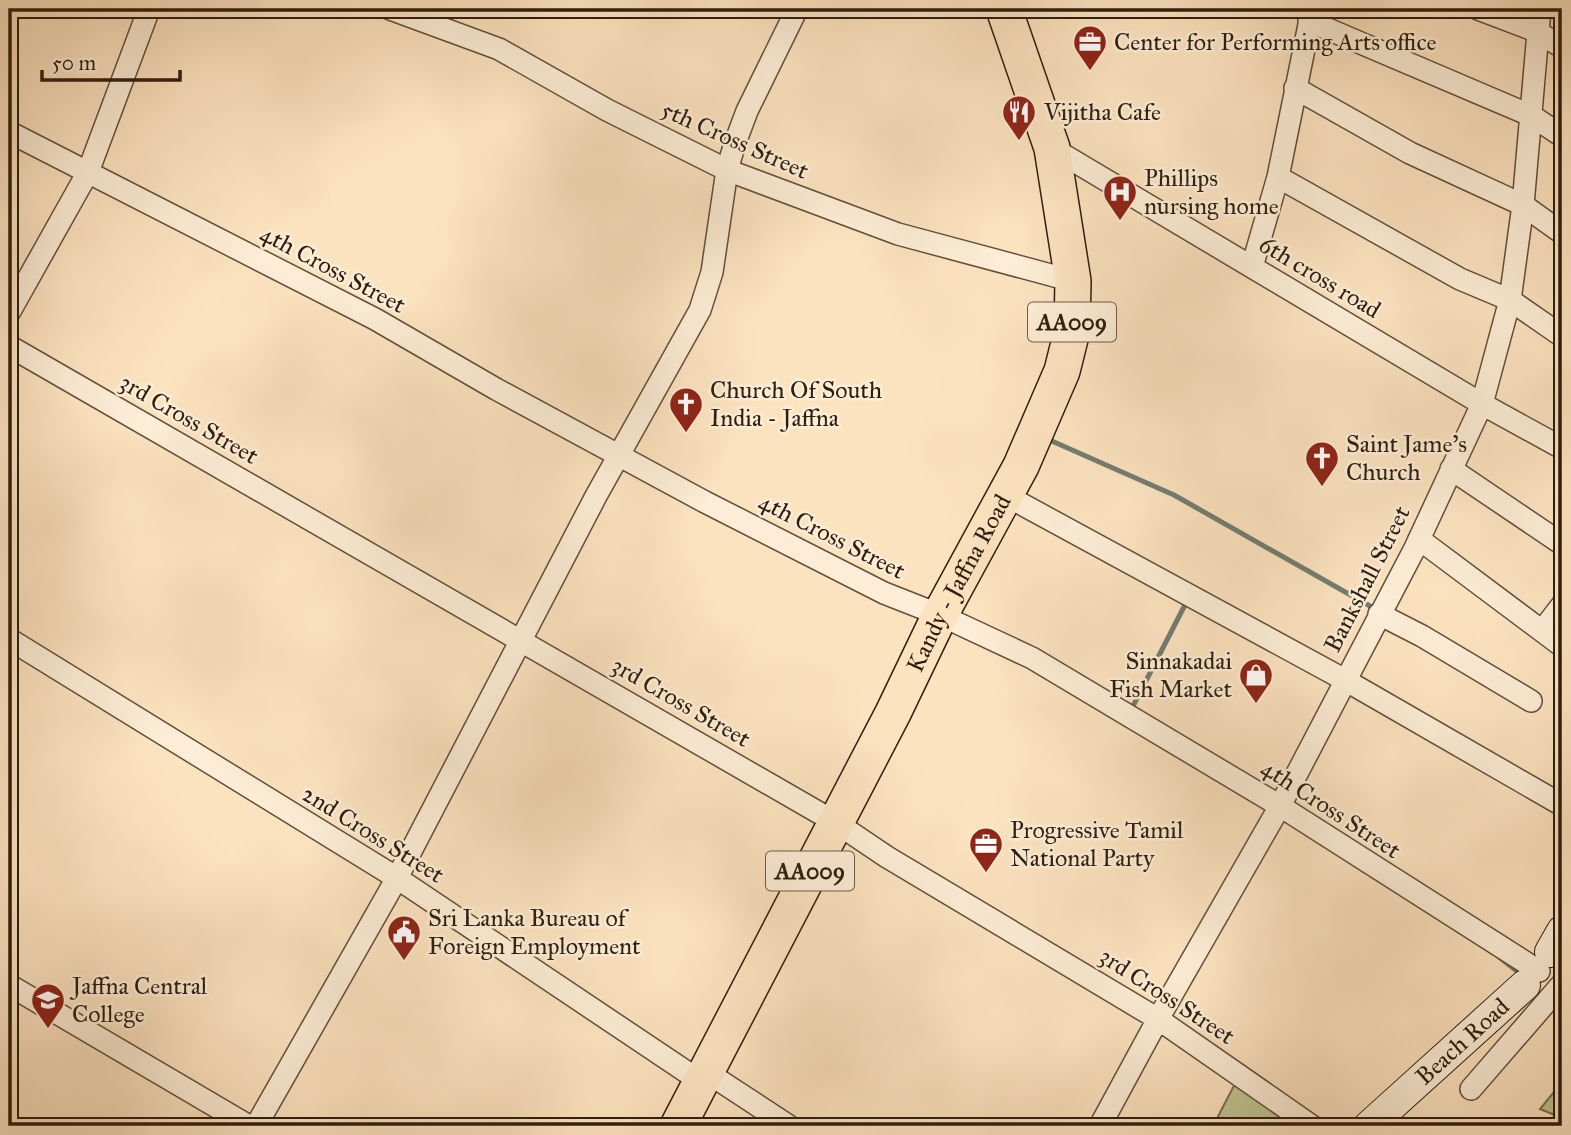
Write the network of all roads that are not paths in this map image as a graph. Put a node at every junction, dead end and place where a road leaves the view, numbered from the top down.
1 (149, 9) edge
2 (390, 9) edge
3 (797, 9) edge
4 (1003, 9) edge
5 (1478, 9) edge
6 (1540, 9) edge
7 (1310, 15) edge
8 (1536, 31) junction
9 (1562, 47) edge
10 (1295, 88) junction
11 (1532, 116) junction
12 (9, 132) edge
13 (1562, 136) edge
14 (1052, 148) junction
15 (727, 170) junction
16 (88, 172) junction
17 (1278, 177) junction
18 (1523, 205) junction
19 (1562, 233) edge
20 (1252, 267) junction
21 (1073, 281) junction
22 (1510, 300) junction
23 (9, 313) edge
24 (1562, 336) edge
25 (9, 346) edge
26 (1482, 404) junction
27 (1562, 448) edge
28 (618, 455) junction
29 (1451, 469) junction
30 (1004, 495) junction
31 (1419, 539) junction
32 (1562, 544) edge
33 (1562, 605) edge
34 (1380, 614) junction
35 (940, 615) junction
36 (1542, 631) junction
37 (9, 639) edge
38 (519, 639) junction
39 (1562, 646) edge
40 (1345, 680) junction
41 (1531, 701) dead end
42 (1562, 805) edge
43 (1280, 806) junction
44 (835, 822) junction
45 (397, 878) junction
46 (1547, 964) edge
47 (9, 985) edge
48 (1158, 1019) junction
49 (705, 1078) junction
50 (1471, 1089) dead end
51 (249, 1126) edge
52 (256, 1126) edge
53 (678, 1126) edge
54 (789, 1126) edge
55 (1100, 1126) edge
56 (1312, 1126) edge
57 (1369, 1126) edge

1 - 16 street
2 - 15 street, 5th Cross Street
3 - 15 street
4 - 14 highway, Kandy - Jaffna Road / AA009
5 - 8 street
6 - 8 street, Bankshall Street
7 - 10 street
7 - 11 street
8 - 9 street
8 - 11 street, Bankshall Street
10 - 17 street
10 - 18 street
11 - 13 street
11 - 18 street, Bankshall Street
12 - 16 street, 4th Cross Street
14 - 20 street, 6th cross road
14 - 21 highway, Kandy - Jaffna Road / AA009
15 - 21 street, 5th Cross Street
15 - 28 street
16 - 23 street
16 - 28 street, 4th Cross Street
17 - 20 street
17 - 22 street
18 - 19 street
18 - 22 street, Bankshall Street
20 - 26 street, 6th cross road
21 - 30 highway, Kandy - Jaffna Road / AA009
22 - 24 street
22 - 26 street, Bankshall Street
25 - 38 street, 3rd Cross Street
26 - 27 street, 6th cross road
26 - 29 street, Bankshall Street
28 - 35 street, 4th Cross Street
28 - 38 street
29 - 31 street, Bankshall Street
29 - 32 street
30 - 35 highway, Kandy - Jaffna Road / AA009
30 - 40 street
31 - 34 street, Bankshall Street
31 - 36 street
33 - 36 street
34 - 40 street, Bankshall Street
34 - 41 street
35 - 43 street, 4th Cross Street
35 - 44 highway, Kandy - Jaffna Road / AA009
36 - 39 street
37 - 45 street, 2nd Cross Street
38 - 44 street, 3rd Cross Street
38 - 45 street
40 - 42 street
40 - 43 street, Bankshall Street
43 - 46 street, 4th Cross Street
43 - 48 street, Bankshall Street
44 - 48 street, 3rd Cross Street
44 - 49 highway, Kandy - Jaffna Road / AA009
45 - 49 street, 2nd Cross Street
45 - 52 street
46 - 50 street
46 - 57 main road, Beach Road
47 - 51 street
48 - 55 street, Bankshall Street
48 - 56 street, 3rd Cross Street
49 - 53 highway, Kandy - Jaffna Road / AA009
49 - 54 street, 2nd Cross Street

